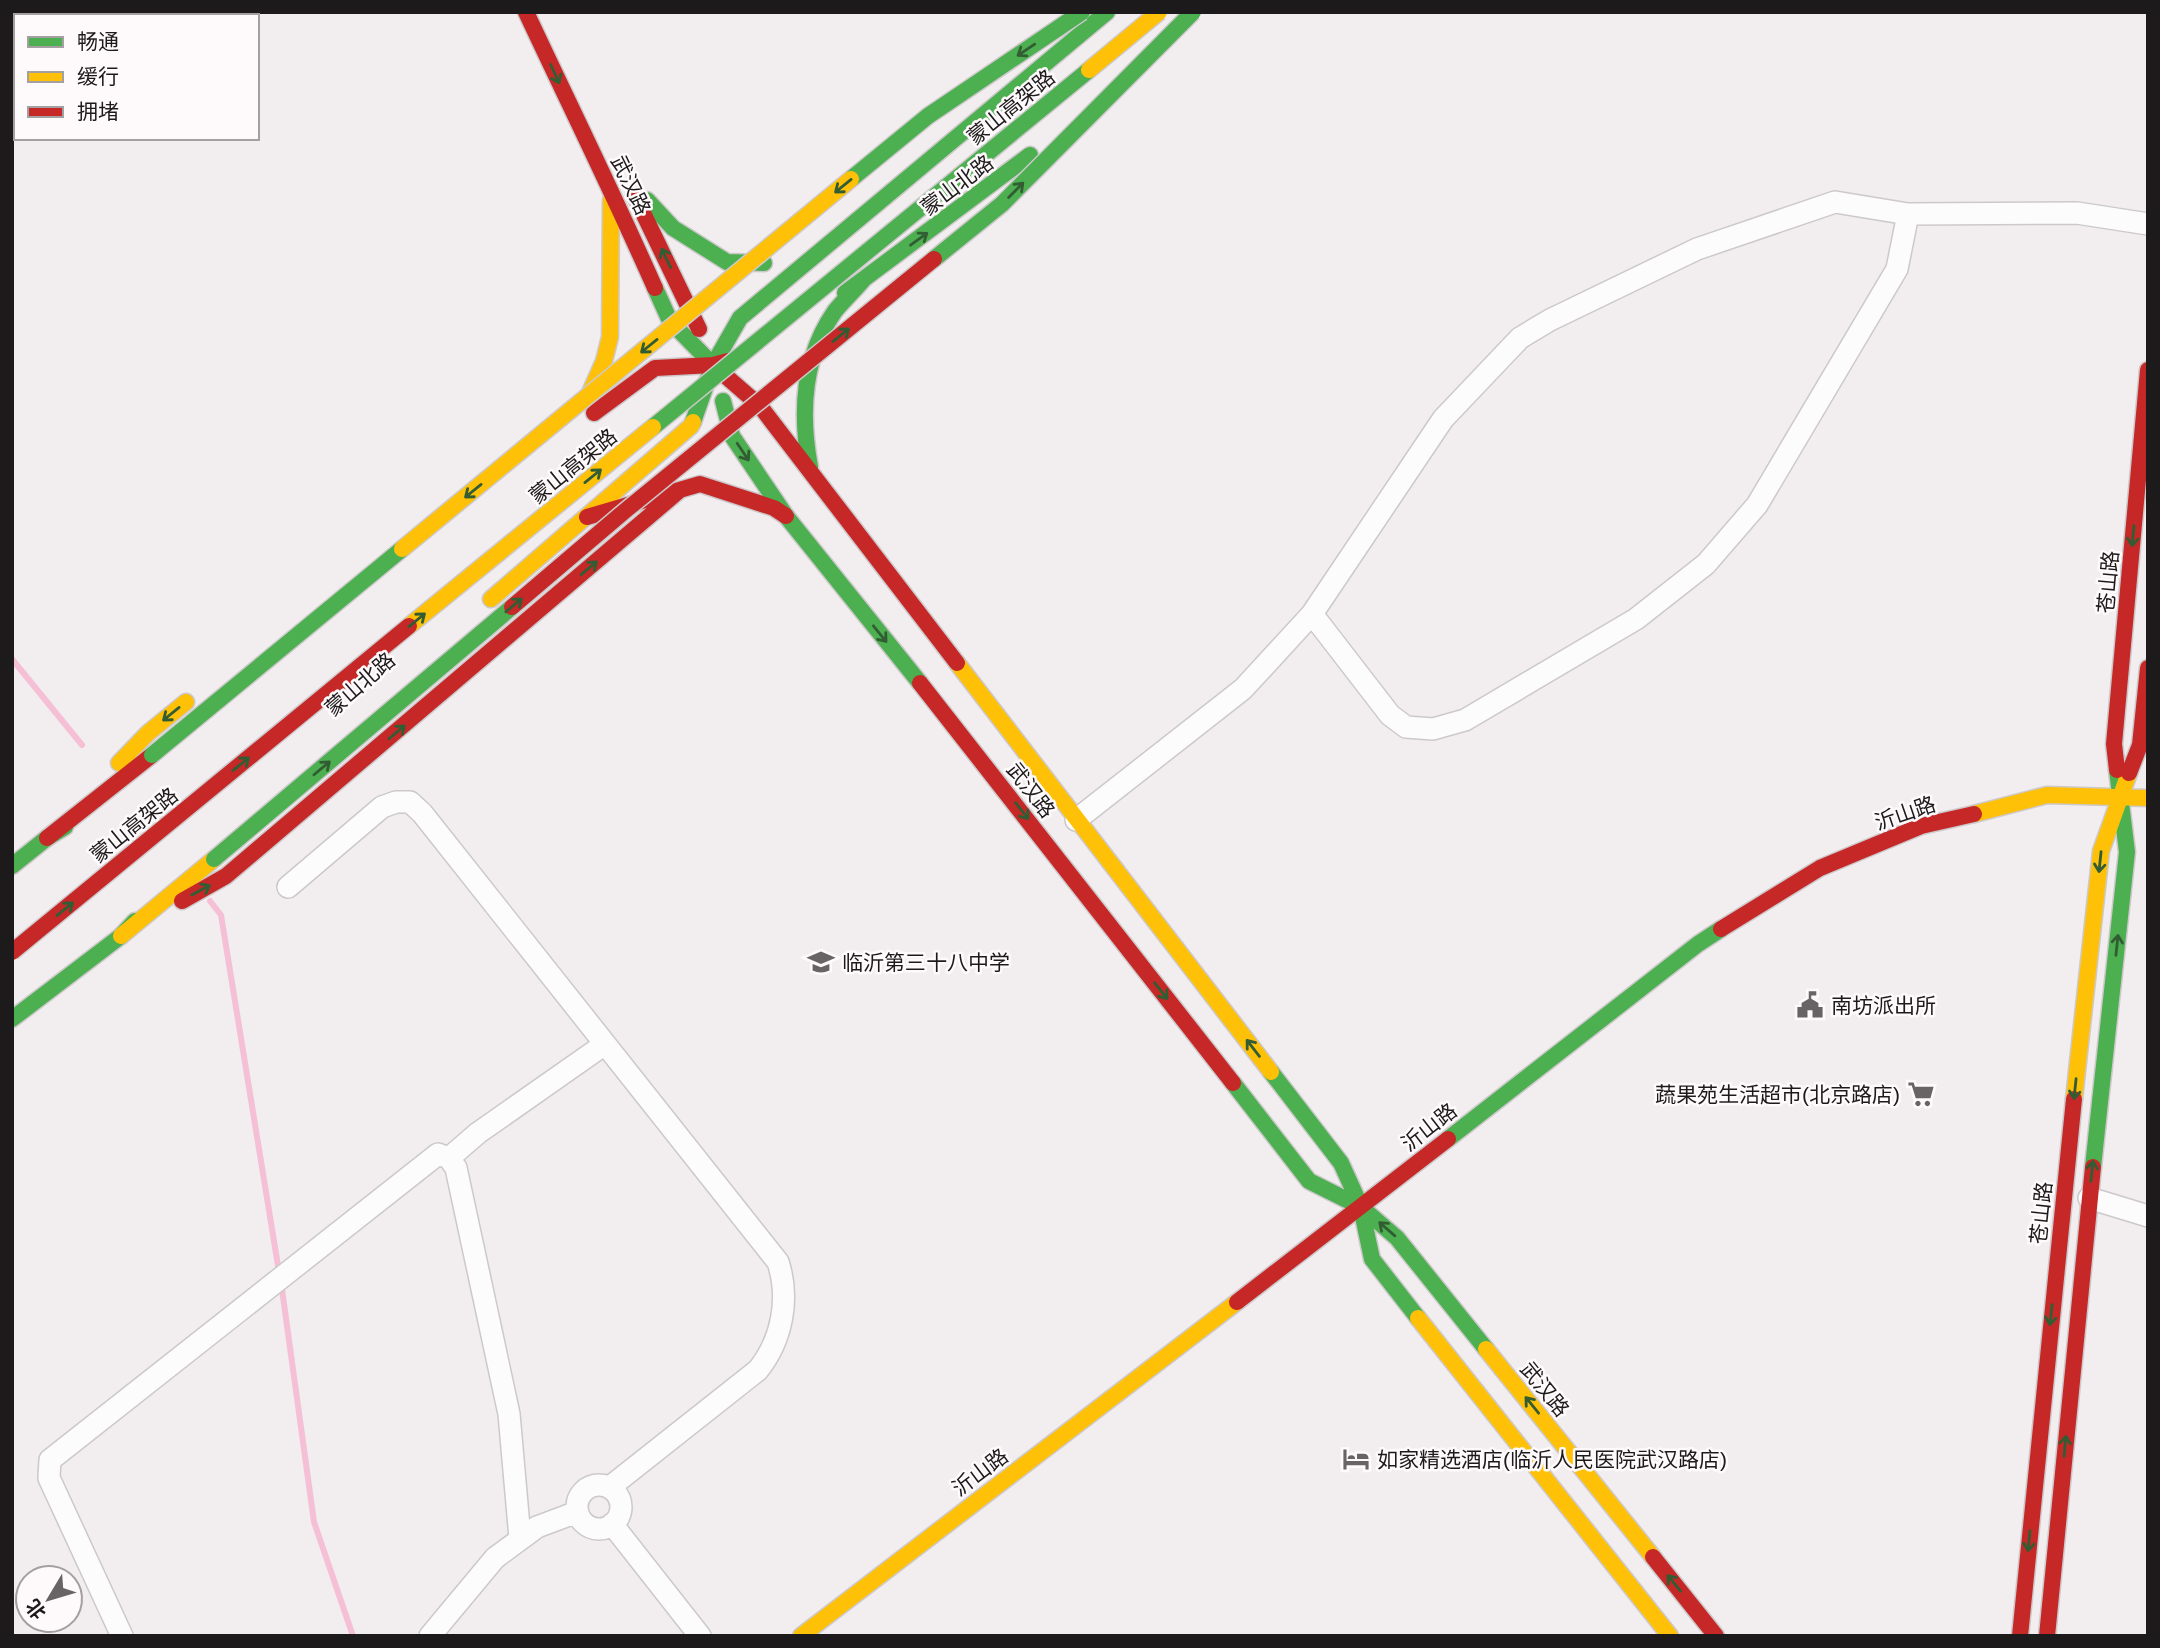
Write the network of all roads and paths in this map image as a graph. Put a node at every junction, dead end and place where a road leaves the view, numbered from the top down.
1 (526, 12) edge
2 (1082, 12) edge
3 (1107, 12) edge
4 (1125, 12) edge
5 (1159, 12) edge
6 (1193, 12) edge
7 (1212, 12) edge
8 (611, 189) junction
9 (1908, 215) junction
10 (2148, 224) edge
11 (843, 234) junction
12 (864, 279) junction
13 (604, 361) junction
14 (713, 365) junction
15 (2148, 370) edge
16 (671, 383) dead end
17 (571, 388) dead end
18 (811, 473) junction
19 (684, 488) junction
20 (786, 516) junction
21 (587, 517) junction
22 (483, 606) dead end
23 (1312, 614) junction
24 (2148, 668) edge
25 (203, 689) dead end
26 (163, 767) dead end
27 (2119, 797) junction
28 (2148, 798) edge
29 (1076, 820) junction
30 (47, 838) junction
31 (203, 846) dead end
32 (12, 866) edge
33 (288, 887) dead end
34 (121, 936) junction
35 (12, 952) edge
36 (12, 1018) edge
37 (605, 1044) junction
38 (449, 1158) junction
39 (2090, 1198) junction
40 (1361, 1206) junction
41 (2148, 1216) edge
42 (610, 1487) junction
43 (577, 1512) junction
44 (612, 1524) junction
45 (520, 1538) junction
46 (122, 1636) edge
47 (430, 1636) edge
48 (700, 1636) edge
49 (801, 1636) edge
50 (1670, 1636) edge
51 (1716, 1636) edge
52 (2020, 1636) edge
53 (2047, 1636) edge

1 -> 8 main road, 武汉路
2 -> 30 main road, bridge
3 - 11 main road, 蒙山北路
4 - 16 main road, 蒙山高架路
35 -> 5 main road, 蒙山高架路, bridge
34 -> 6 main road, bridge
12 -> 7 main road, 蒙山北路
8 - 13 main road
8 - 14 main road, 武汉路
9 - 10 street
9 - 23 street
9 - 23 street
11 - 14 main road, 蒙山北路
14 -> 11 main road, 武汉路
12 - 14 main road, 蒙山北路
12 - 18 main road
13 - 14 main road, 蒙山北路
13 - 17 main road
14 - 18 main road, 武汉路
14 -> 20 main road, 武汉路
14 - 21 main road, 蒙山北路
15 -> 27 main road, 苍山路
18 - 29 main road, 武汉路
19 - 20 main road
19 - 21 main road
34 -> 19 main road
20 -> 40 main road, 武汉路
21 - 22 main road, 蒙山北路
23 - 29 street
24 - 27 main road, 苍山路
25 -> 30 main road
26 - 30 main road
27 - 28 main road, 沂山路
39 -> 27 main road, 苍山路
27 - 40 main road, 沂山路
27 -> 52 main road, 苍山路
40 -> 29 main road, 武汉路
30 - 32 main road
31 - 34 main road
33 - 37 street
34 - 36 main road
37 - 38 street
37 - 42 street
38 - 45 street
38 - 46 street
39 - 41 street
53 -> 39 main road, 苍山路
40 - 49 main road, 沂山路
40 - 50 main road, 武汉路
51 -> 40 main road, 武汉路
42 - 43 street
42 - 44 street
43 - 44 street
43 - 45 street
44 - 48 street
45 - 47 street

